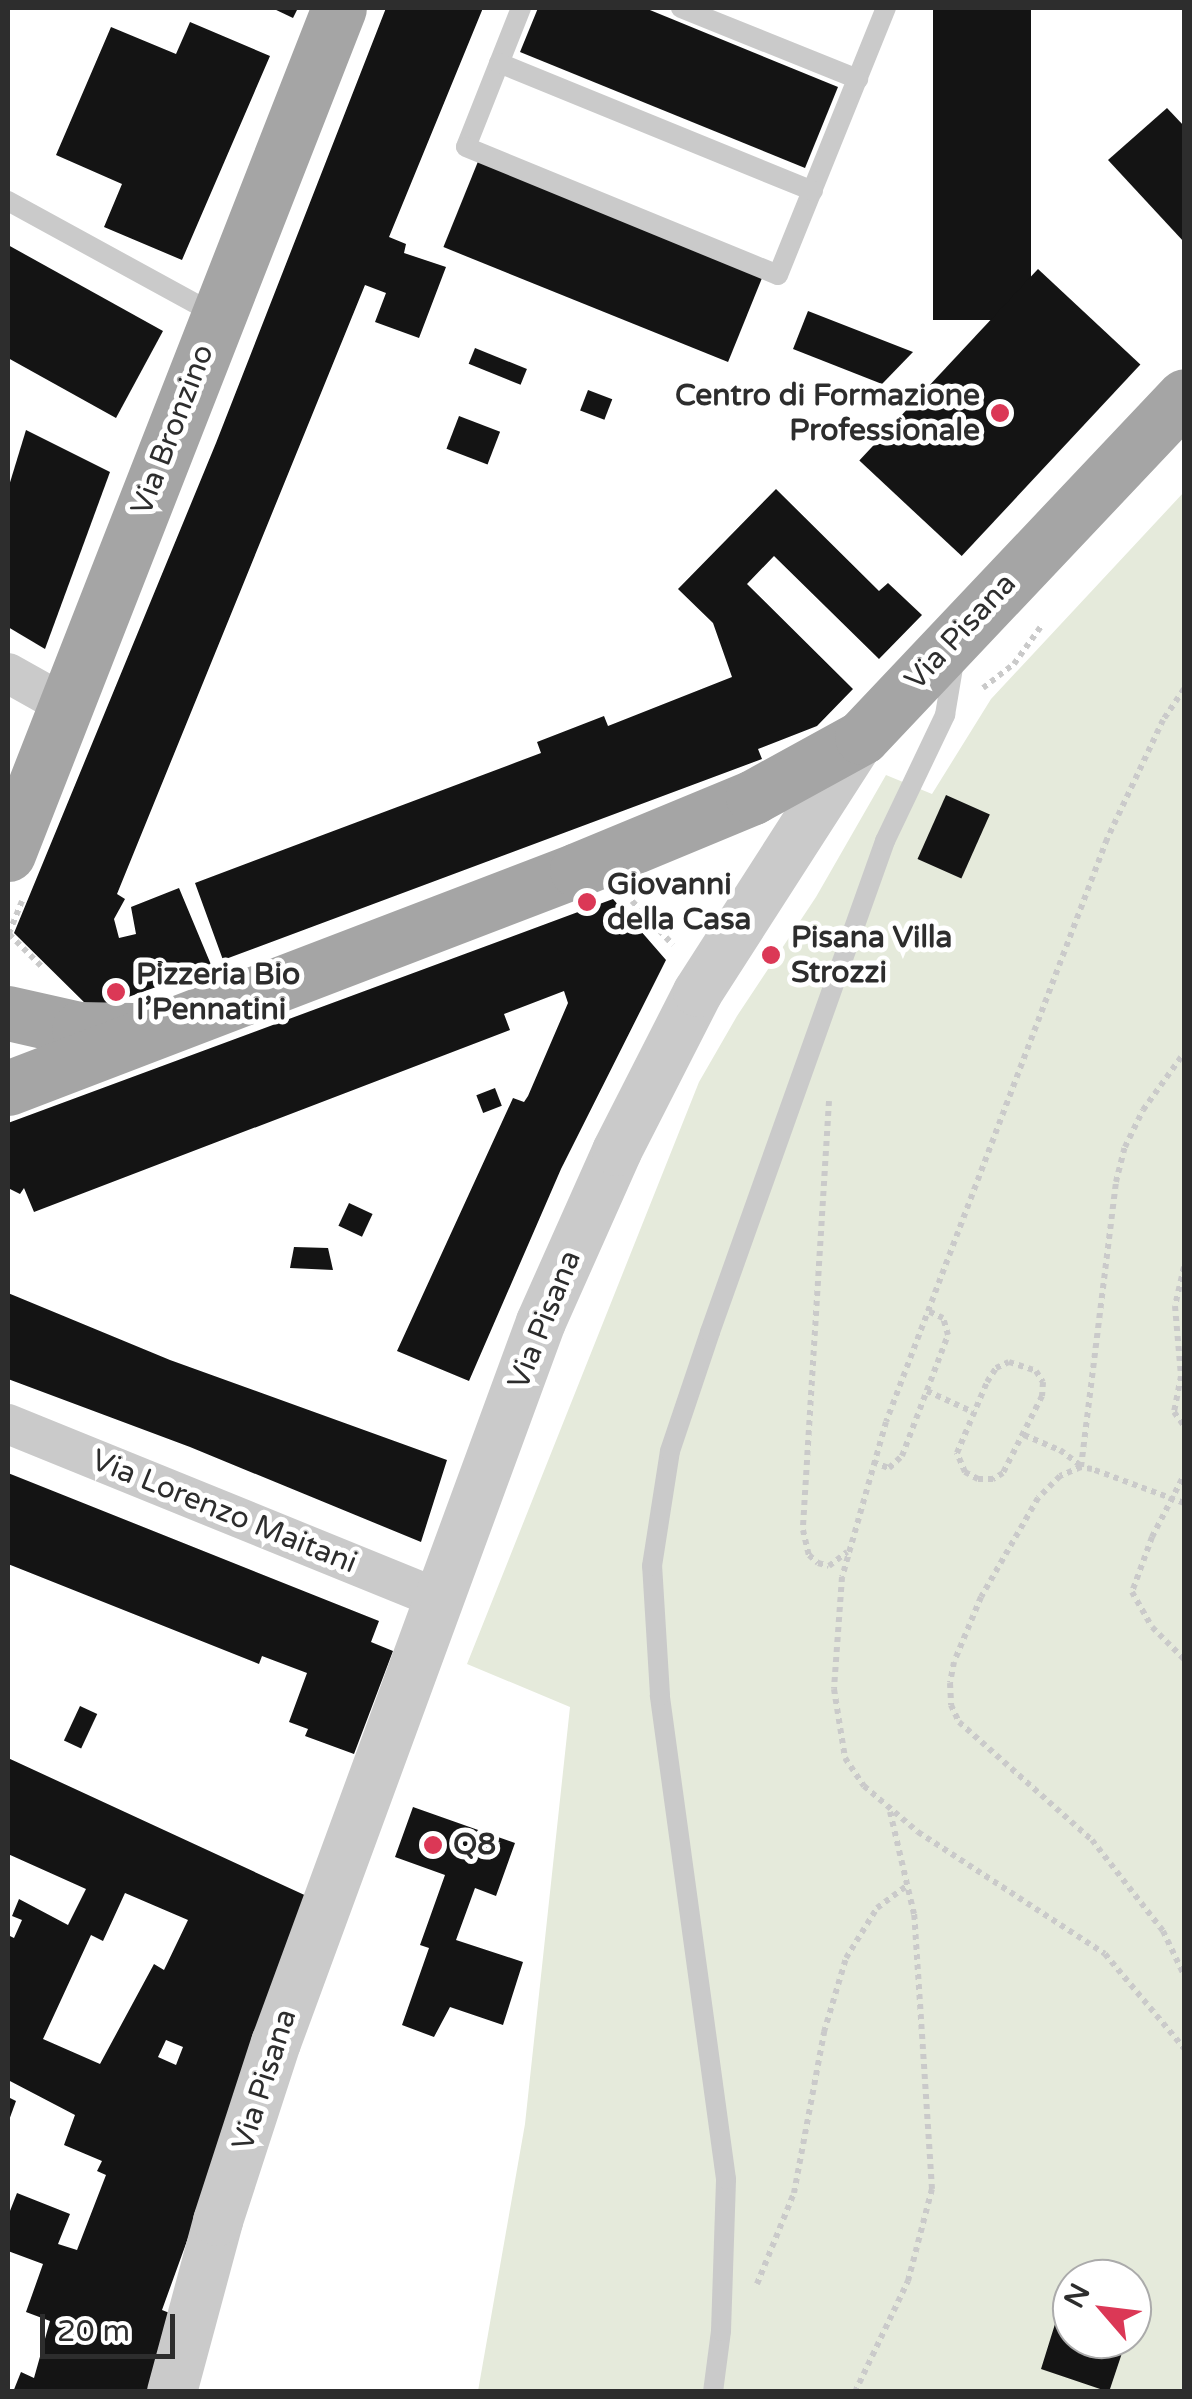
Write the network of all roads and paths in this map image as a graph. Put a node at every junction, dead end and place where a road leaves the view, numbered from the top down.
1 (339, 8) edge
2 (522, 8) edge
3 (682, 8) edge
4 (886, 8) edge
5 (499, 63) junction
6 (858, 79) junction
7 (814, 191) junction
8 (8, 201) edge
9 (218, 316) junction
10 (1184, 396) edge
11 (1044, 620) dead end
12 (955, 639) junction
13 (8, 673) edge
14 (1184, 689) edge
15 (66, 705) junction
16 (947, 711) junction
17 (862, 737) junction
18 (8, 854) edge
19 (8, 1013) edge
20 (161, 1027) junction
21 (1184, 1053) edge
22 (8, 1088) edge
23 (830, 1090) dead end
24 (1184, 1267) edge
25 (928, 1311) junction
26 (927, 1391) junction
27 (974, 1412) junction
28 (8, 1424) edge
29 (1184, 1426) edge
30 (1024, 1434) junction
31 (873, 1462) junction
32 (1081, 1467) junction
33 (1184, 1475) edge
34 (1184, 1503) edge
35 (848, 1550) junction
36 (441, 1600) junction
37 (1184, 1659) edge
38 (890, 1811) junction
39 (908, 1885) junction
40 (1184, 1975) edge
41 (1184, 2048) edge
42 (749, 2300) dead end
43 (172, 2392) edge
44 (712, 2392) edge
45 (855, 2392) edge

1 - 9 main road, Via Bronzino
2 - 5 lane
3 - 6 lane
4 - 6 lane
5 - 7 lane
5 - 7 lane
6 - 7 lane
8 - 9 lane
9 - 15 main road, Via Bronzino
10 - 12 main road, Via Pisana
11 - 16 path
12 - 16 lane
12 - 17 main road, Via Pisana
13 - 15 street
14 - 25 path
15 - 18 main road, Via Bronzino
16 - 44 lane
17 - 20 main road
17 - 36 street, Via Pisana
19 - 20 main road
20 - 22 main road
21 - 32 path
23 - 35 path
24 - 29 path
25 - 26 path
25 - 31 path
26 - 27 path
26 - 31 path
27 - 30 path
27 - 30 path
28 - 36 street, Via Lorenzo Maitani
30 - 32 path
31 - 35 path
32 - 34 path
32 - 40 path
33 - 37 path, bridge
35 - 38 path
36 - 43 street, Via Pisana
38 - 39 path
38 - 41 path
39 - 42 path
39 - 45 path

